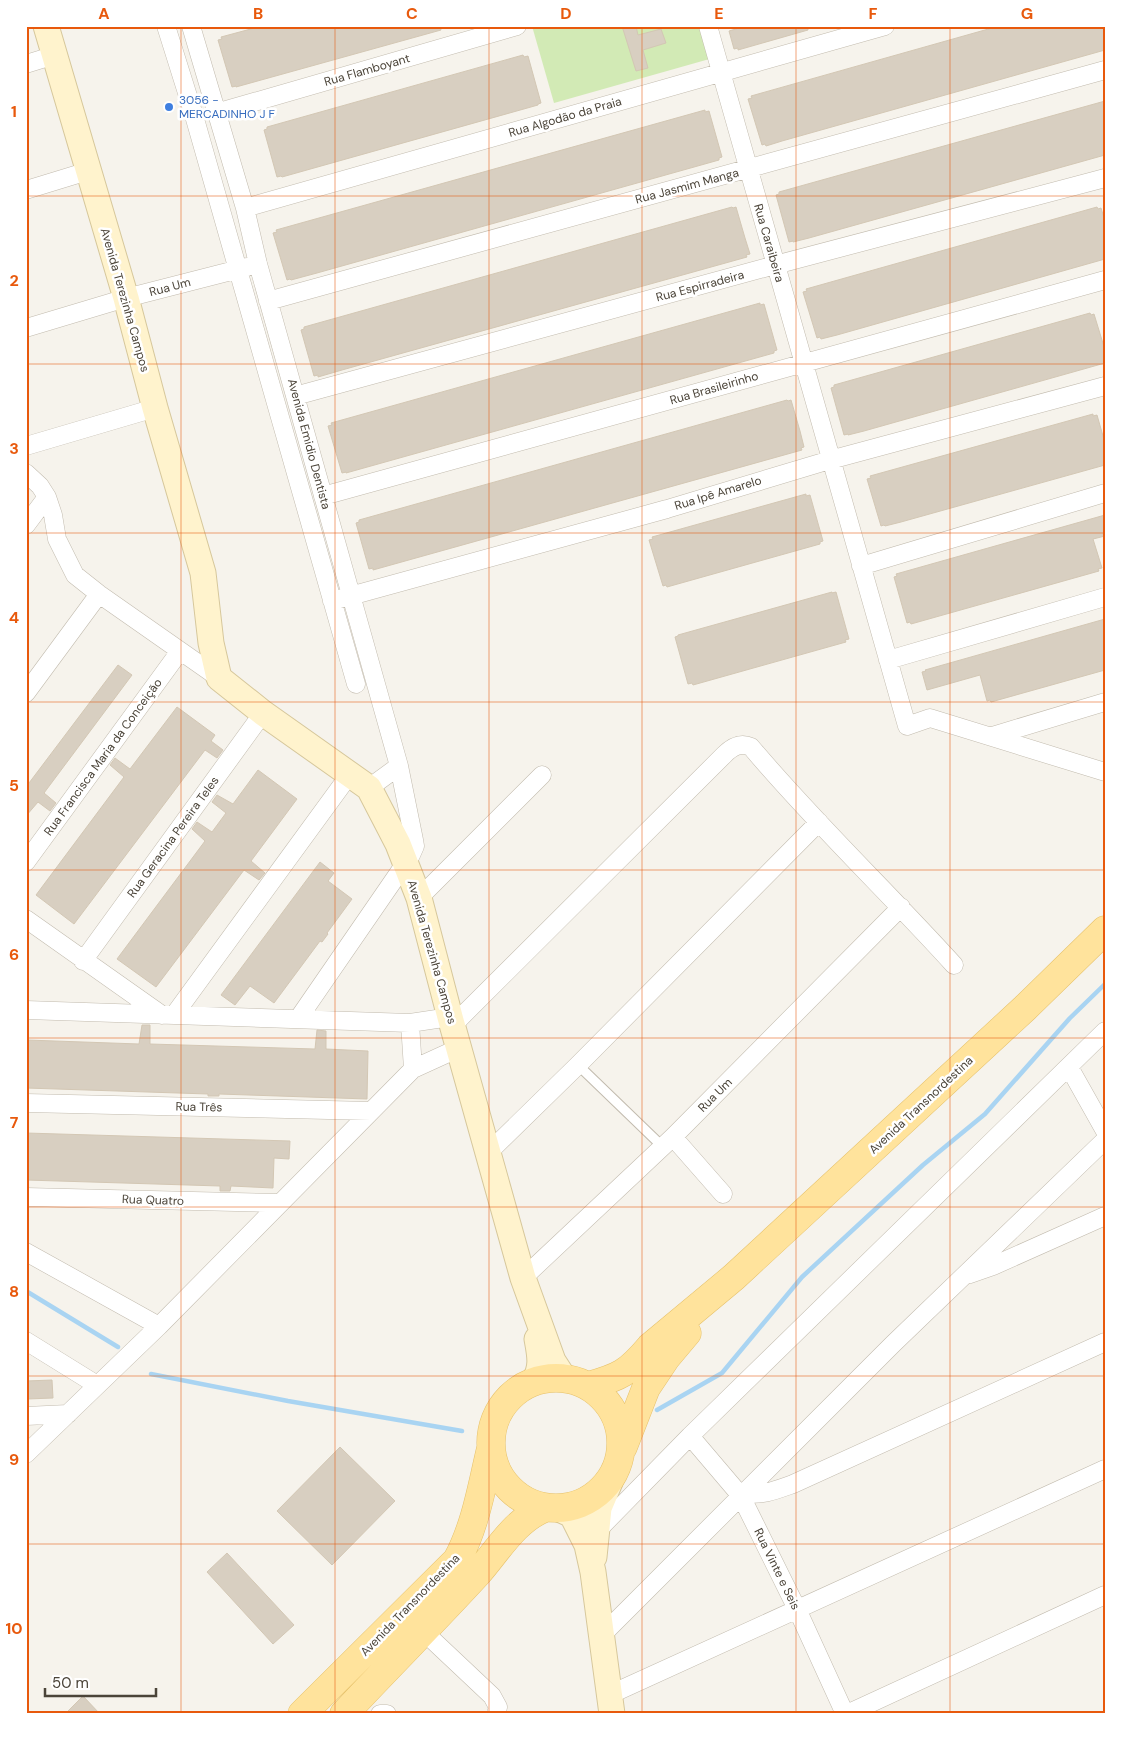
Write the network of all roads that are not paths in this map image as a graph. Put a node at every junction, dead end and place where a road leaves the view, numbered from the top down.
1 (46, 26) edge
2 (166, 26) edge
3 (191, 26) edge
4 (517, 26) edge
5 (708, 26) edge
6 (885, 26) edge
7 (55, 55) junction
8 (26, 64) edge
9 (1105, 70) edge
10 (721, 72) junction
11 (216, 113) junction
12 (748, 169) junction
13 (88, 171) junction
14 (1105, 178) edge
15 (26, 190) edge
16 (244, 208) junction
17 (258, 264) junction
18 (775, 265) junction
19 (238, 269) junction
20 (1105, 280) edge
21 (126, 298) junction
22 (268, 301) junction
23 (26, 328) edge
24 (803, 363) junction
25 (1105, 386) edge
26 (295, 396) junction
27 (155, 408) junction
28 (26, 446) edge
29 (830, 460) junction
30 (26, 473) edge
31 (1105, 493) edge
32 (323, 496) junction
33 (47, 497) junction
34 (26, 525) edge
35 (861, 566) junction
36 (100, 594) junction
37 (351, 594) junction
38 (1105, 597) edge
39 (332, 601) junction
40 (180, 651) junction
41 (888, 660) junction
42 (219, 678) junction
43 (356, 684) dead end
44 (26, 693) edge
45 (1105, 702) edge
46 (263, 713) junction
47 (992, 736) junction
48 (399, 766) junction
49 (1105, 772) edge
50 (542, 775) dead end
51 (360, 781) junction
52 (819, 822) junction
53 (26, 862) edge
54 (405, 862) junction
55 (419, 898) junction
56 (901, 907) junction
57 (26, 919) edge
58 (1105, 930) edge
59 (83, 961) junction
60 (954, 964) dead end
61 (26, 1010) edge
62 (168, 1015) junction
63 (298, 1019) junction
64 (410, 1023) junction
65 (454, 1030) junction
66 (1105, 1031) edge
67 (578, 1065) junction
68 (1068, 1067) junction
69 (413, 1069) junction
70 (26, 1103) edge
71 (371, 1111) junction
72 (1105, 1131) edge
73 (1105, 1140) edge
74 (668, 1142) junction
75 (488, 1153) junction
76 (724, 1194) dead end
77 (26, 1197) edge
78 (279, 1204) junction
79 (1105, 1216) edge
80 (26, 1252) edge
81 (965, 1275) junction
82 (734, 1277) junction
83 (527, 1289) junction
84 (159, 1326) junction
85 (26, 1341) edge
86 (1105, 1342) edge
87 (533, 1382) junction
88 (576, 1382) junction
89 (97, 1385) junction
90 (68, 1414) junction
91 (26, 1416) edge
92 (690, 1436) junction
93 (491, 1447) junction
94 (622, 1449) junction
95 (26, 1454) edge
96 (1105, 1469) edge
97 (610, 1482) junction
98 (743, 1495) junction
99 (552, 1508) junction
100 (596, 1533) junction
101 (593, 1572) junction
102 (1105, 1595) edge
103 (797, 1609) junction
104 (423, 1631) junction
105 (600, 1636) junction
106 (610, 1704) edge
107 (302, 1714) edge
108 (344, 1714) edge
109 (380, 1714) edge
110 (387, 1714) edge
111 (496, 1714) edge
112 (846, 1714) edge

1 - 7 street, Avenida Terezinha Campos
2 - 19 street, Avenida Emidio Dentista
3 - 11 street, Avenida Emidio Dentista
4 - 11 street, Rua Flamboyant
5 - 10 street, Rua Caraibeira
6 - 10 street, Rua Algodão da Praia
7 - 8 street
7 - 13 street, Avenida Terezinha Campos
9 - 12 street, Rua Jasmim Manga
10 - 12 street, Rua Caraibeira
10 - 16 street, Rua Algodão da Praia
11 - 16 street, Avenida Emidio Dentista
12 - 18 street, Rua Caraibeira
12 - 22 street, Rua Jasmim Manga
13 - 15 street
13 - 21 street, Avenida Terezinha Campos
14 - 18 street, Rua Espirradeira
16 - 17 street, Avenida Emidio Dentista
17 - 19 street, Rua Um
17 - 22 street, Avenida Emidio Dentista
18 - 24 street, Rua Caraibeira
18 - 26 street, Rua Espirradeira
19 - 21 street, Rua Um
19 - 39 street, Avenida Emidio Dentista
20 - 24 street, Rua Brasileirinho
21 - 23 street, Rua Um
21 - 27 street, Avenida Terezinha Campos
22 - 26 street, Avenida Emidio Dentista
24 - 29 street, Rua Caraibeira
24 - 32 street, Rua Brasileirinho
25 - 29 street, Rua Ipê Amarelo
26 - 32 street, Avenida Emidio Dentista
27 - 28 street
27 - 42 street, Avenida Terezinha Campos
29 - 35 street, Rua Caraibeira
29 - 37 street, Rua Ipê Amarelo
30 - 33 street
31 - 35 street
32 - 37 street, Avenida Emidio Dentista
33 - 34 street
33 - 36 street
35 - 41 street, Rua Caraibeira
36 - 40 street
36 - 44 street
37 - 39 street, Rua Ipê Amarelo
37 - 48 street, Avenida Emidio Dentista
38 - 41 street
39 - 43 street, Avenida Emidio Dentista
40 - 42 street
40 - 53 street, Rua Francisca Maria da Conceição
41 - 47 street, Rua Caraibeira
42 - 46 street, Avenida Terezinha Campos
45 - 47 street
46 - 51 street, Avenida Terezinha Campos
46 - 59 street, Rua Geracina Pereira Teles
47 - 49 street
48 - 51 street
48 - 54 street, Avenida Emidio Dentista
50 - 55 street
51 - 54 street, Avenida Terezinha Campos
51 - 62 street
52 - 56 street
52 - 65 street
52 - 67 street
54 - 55 street, Avenida Terezinha Campos
54 - 63 street, Avenida Emidio Dentista
55 - 65 street, Avenida Terezinha Campos
56 - 60 street
56 - 74 street, Rua Um
57 - 59 street
58 - 82 main road, Avenida Transnordestina
59 - 62 street
61 - 62 street
62 - 63 street
63 - 64 street
64 - 65 street
64 - 69 street
65 - 69 street
65 - 75 street, Avenida Terezinha Campos
66 - 68 street
67 - 74 lane
67 - 75 street
68 - 72 street
68 - 92 street
69 - 71 street
70 - 71 street, Rua Três
71 - 78 street
73 - 81 street
74 - 76 street
74 - 83 street, Rua Um
75 - 83 street, Avenida Terezinha Campos
77 - 78 street, Rua Quatro
78 - 84 street
79 - 81 street
80 - 84 street
81 - 98 street
82 - 88 main road, Avenida Transnordestina
82 - 94 main road, Avenida Transnordestina
83 - 87 street
83 - 88 street
84 - 89 street
85 - 89 street
86 - 98 street
87 - 88 main road
87 - 93 main road
88 - 94 main road
89 - 90 street
90 - 91 street
90 - 95 street
92 - 98 street, Rua Vinte e Seis
92 - 100 street
93 - 99 main road
93 - 107 main road, Avenida Transnordestina
94 - 97 main road
96 - 103 street
97 - 99 main road
97 - 100 street
98 - 103 street, Rua Vinte e Seis
98 - 105 street
99 - 101 street
99 - 104 main road
100 - 101 street
101 - 105 street
102 - 112 street
103 - 106 street
103 - 112 street, Rua Vinte e Seis
104 - 108 main road
104 - 111 street
105 - 106 street
109 - 110 street

